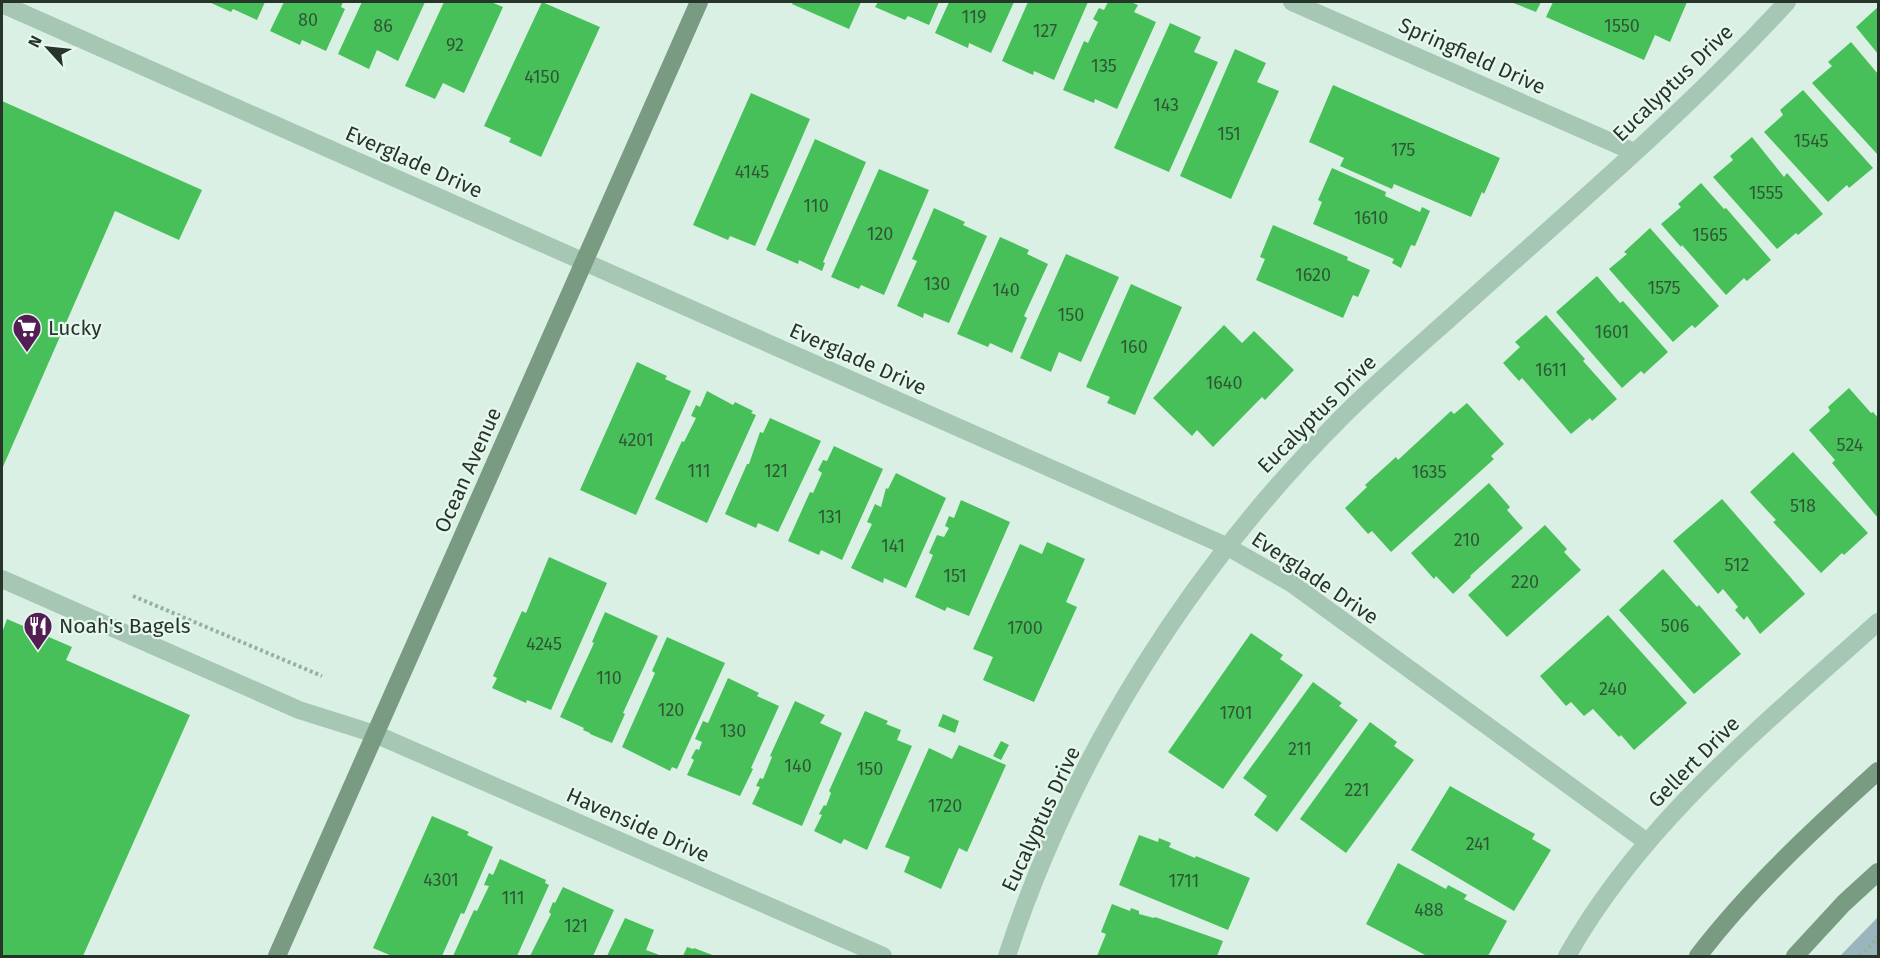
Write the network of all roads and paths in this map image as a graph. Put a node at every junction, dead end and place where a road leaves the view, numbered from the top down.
1 (699, 2) edge
2 (1292, 2) edge
3 (1787, 2) edge
4 (2, 4) edge
5 (1634, 152) junction
6 (584, 262) junction
7 (1226, 546) junction
8 (2, 579) edge
9 (133, 596) dead end
10 (1878, 622) edge
11 (322, 676) dead end
12 (375, 734) junction
13 (1878, 771) edge
14 (1647, 842) junction
15 (1878, 872) edge
16 (1878, 937) edge
17 (277, 957) edge
18 (883, 957) edge
19 (1007, 957) edge
20 (1567, 957) edge
21 (1698, 957) edge
22 (1795, 957) edge
23 (1860, 957) edge

1 - 6 street, Ocean Avenue
2 - 5 street, Springfield Drive
3 - 5 street, Eucalyptus Drive
4 - 6 street, Everglade Drive
5 - 7 street, Eucalyptus Drive
6 - 7 street, Everglade Drive
6 - 12 street, Ocean Avenue
7 - 14 street, Everglade Drive
7 - 19 street, Eucalyptus Drive
8 - 12 street, Havenside Drive
9 - 11 path
10 - 14 street, Gellert Drive
12 - 17 street, Ocean Avenue
12 - 18 street, Havenside Drive
13 - 21 street
14 - 20 street, Gellert Drive
15 - 22 street
16 - 23 path

